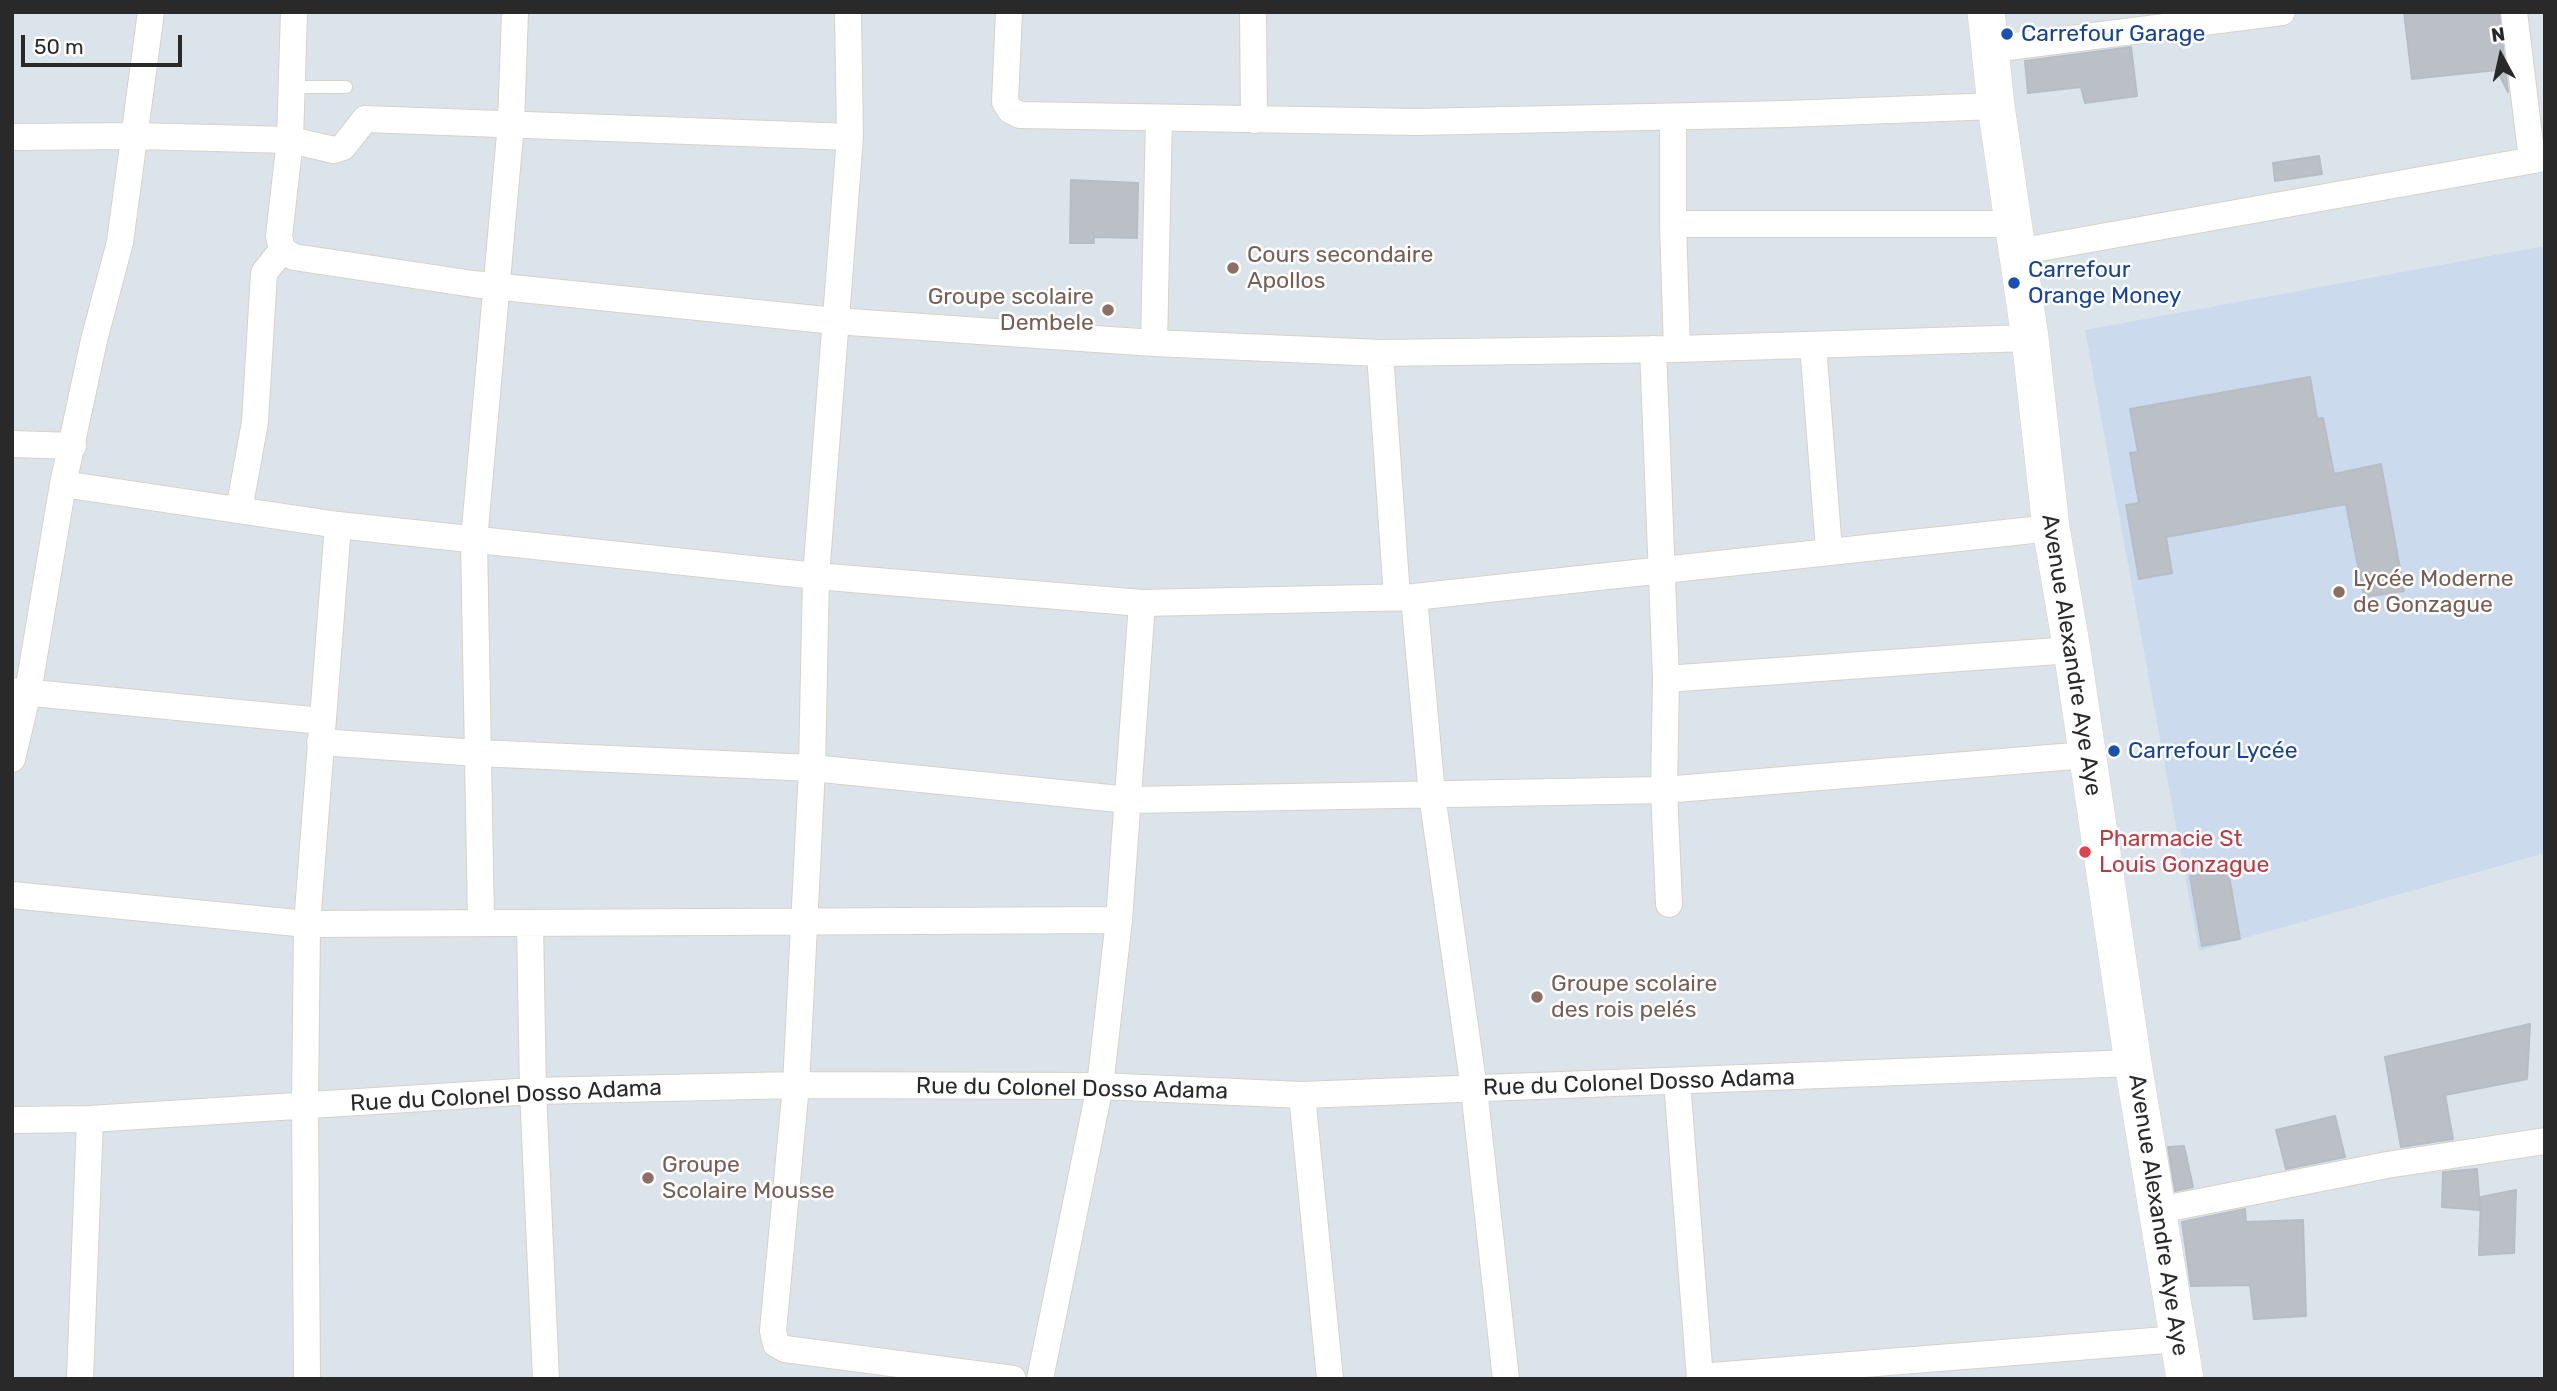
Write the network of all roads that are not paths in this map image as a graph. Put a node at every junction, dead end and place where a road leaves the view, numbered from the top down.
1 (151, 12) edge
2 (294, 12) edge
3 (515, 12) edge
4 (848, 12) edge
5 (1009, 12) edge
6 (1254, 12) edge
7 (1986, 12) edge
8 (2282, 12) edge
9 (2514, 12) edge
10 (2176, 19) edge
11 (1992, 49) junction
12 (292, 87) junction
13 (345, 87) dead end
14 (1996, 106) junction
15 (1673, 117) junction
16 (1159, 118) junction
17 (1254, 120) junction
18 (511, 123) junction
19 (136, 136) junction
20 (12, 137) edge
21 (850, 137) junction
22 (290, 141) junction
23 (2538, 159) edge
24 (1673, 224) junction
25 (2015, 238) junction
26 (282, 250) junction
27 (498, 287) junction
28 (835, 321) junction
29 (2030, 338) junction
30 (1154, 343) junction
31 (1814, 345) junction
32 (1665, 349) junction
33 (1380, 353) junction
34 (12, 444) edge
35 (73, 446) junction
36 (63, 484) junction
37 (239, 510) junction
38 (338, 525) junction
39 (2051, 528) junction
40 (474, 540) junction
41 (1829, 550) junction
42 (1661, 569) junction
43 (816, 576) junction
44 (1405, 597) junction
45 (1142, 603) junction
46 (2072, 650) junction
47 (1666, 679) junction
48 (20, 692) edge
49 (321, 731) junction
50 (478, 752) junction
51 (2086, 755) junction
52 (12, 759) edge
53 (812, 768) junction
54 (1664, 790) junction
55 (1432, 795) junction
56 (1129, 800) junction
57 (12, 895) edge
58 (1669, 904) dead end
59 (1119, 920) junction
60 (481, 921) junction
61 (802, 922) junction
62 (530, 923) junction
63 (307, 924) junction
64 (2133, 1063) junction
65 (1677, 1081) junction
66 (796, 1085) junction
67 (1100, 1086) junction
68 (1474, 1089) junction
69 (533, 1091) junction
70 (1302, 1095) junction
71 (305, 1106) junction
72 (90, 1119) junction
73 (12, 1120) edge
74 (2545, 1141) edge
75 (2159, 1210) junction
76 (2178, 1339) junction
77 (1700, 1378) edge
78 (80, 1379) edge
79 (307, 1379) edge
80 (546, 1379) edge
81 (1013, 1379) edge
82 (1040, 1379) edge
83 (1331, 1379) edge
84 (1506, 1379) edge
85 (2185, 1379) edge

1 - 19 street
2 - 12 street
3 - 18 street
4 - 21 street
5 - 16 street
6 - 17 street
7 - 11 street, Avenue Alexandre Aye Aye
8 - 10 street
9 - 23 street
10 - 11 street
11 - 14 street, Avenue Alexandre Aye Aye
12 - 13 lane
12 - 22 street
14 - 15 street
14 - 25 street, Avenue Alexandre Aye Aye
15 - 17 street
15 - 24 street
16 - 17 street
16 - 30 street
18 - 21 street
18 - 22 street
18 - 27 street
19 - 20 street
19 - 22 street
19 - 35 street
21 - 28 street
22 - 26 street
23 - 25 street
24 - 25 street
24 - 32 street
25 - 29 street, Avenue Alexandre Aye Aye
26 - 27 street
26 - 37 street
27 - 28 street
27 - 40 street
28 - 30 street
28 - 43 street
29 - 31 street
29 - 39 street, Avenue Alexandre Aye Aye
30 - 33 street
31 - 32 street
31 - 41 street
32 - 33 street
32 - 42 street
33 - 44 street
34 - 35 street
35 - 36 street
36 - 37 street
36 - 48 street
37 - 38 street
38 - 40 street
38 - 49 street
39 - 41 street
39 - 46 street, Avenue Alexandre Aye Aye
40 - 43 street
40 - 50 street
41 - 42 street
42 - 44 street
42 - 47 street
43 - 45 street
43 - 53 street
44 - 45 street
44 - 55 street
45 - 56 street
46 - 47 street
46 - 51 street, Avenue Alexandre Aye Aye
47 - 54 street
48 - 49 street
48 - 52 street
49 - 50 street
49 - 63 street
50 - 53 street
50 - 60 street
51 - 54 street
51 - 64 street, Avenue Alexandre Aye Aye
53 - 56 street
53 - 61 street
54 - 55 street
54 - 58 street
55 - 56 street
55 - 68 street
56 - 59 street
57 - 63 street
59 - 61 street
59 - 67 street
60 - 62 street
60 - 63 street
61 - 62 street
61 - 66 street
62 - 69 street
63 - 71 street
64 - 65 street, Rue du Colonel Dosso Adama
64 - 75 street, Avenue Alexandre Aye Aye
65 - 68 street, Rue du Colonel Dosso Adama
65 - 77 street
66 - 67 street, Rue du Colonel Dosso Adama
66 - 69 street, Rue du Colonel Dosso Adama
66 - 81 street
67 - 70 street, Rue du Colonel Dosso Adama
67 - 82 street
68 - 70 street, Rue du Colonel Dosso Adama
68 - 84 street
69 - 71 street, Rue du Colonel Dosso Adama
69 - 80 street
70 - 83 street
71 - 72 street, Rue du Colonel Dosso Adama
71 - 79 street
72 - 73 street, Rue du Colonel Dosso Adama
72 - 78 street
74 - 75 street
75 - 76 street, Avenue Alexandre Aye Aye
76 - 77 street
76 - 85 street, Avenue Alexandre Aye Aye

